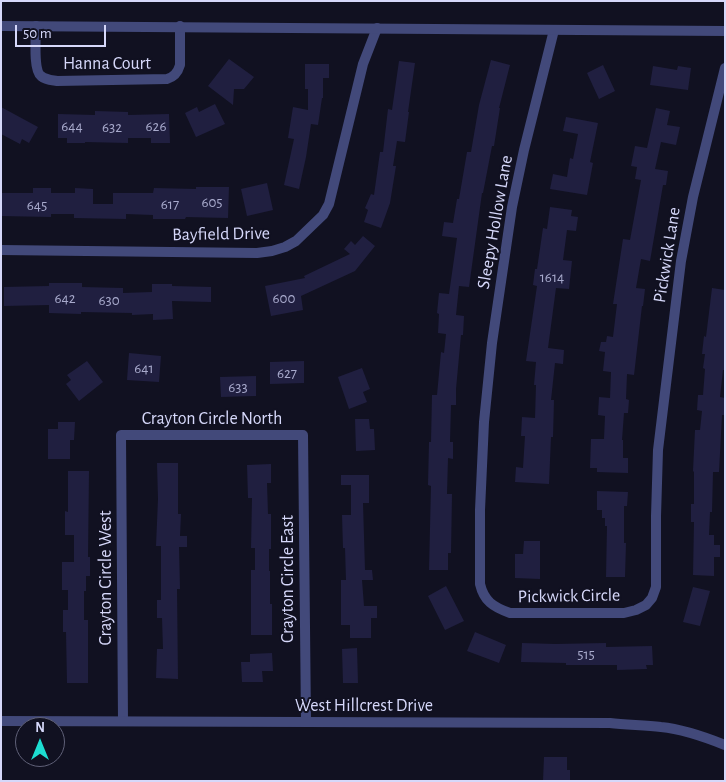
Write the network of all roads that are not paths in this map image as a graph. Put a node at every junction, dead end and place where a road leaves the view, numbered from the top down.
1 (1, 26) edge
2 (36, 26) junction
3 (180, 26) junction
4 (377, 28) junction
5 (554, 30) junction
6 (725, 30) edge
7 (725, 68) edge
8 (1, 250) edge
9 (484, 422) joint
10 (121, 435) joint
11 (303, 435) joint
12 (658, 450) joint
13 (1, 721) edge
14 (123, 721) junction
15 (306, 722) junction
16 (725, 745) edge

1 - 2 street
2 - 3 street
2 - 3 street, Hanna Court
3 - 4 street
4 - 5 street
4 - 8 street, Bayfield Drive
5 - 6 street
5 - 9 street, Sleepy Hollow Lane
7 - 12 street, Pickwick Lane
9 - 12 street, Pickwick Circle
10 - 11 street, Crayton Circle North
10 - 14 street, Crayton Circle West
11 - 15 street, Crayton Circle East
13 - 14 street, West Hillcrest Drive
14 - 15 street, West Hillcrest Drive
15 - 16 street, West Hillcrest Drive

